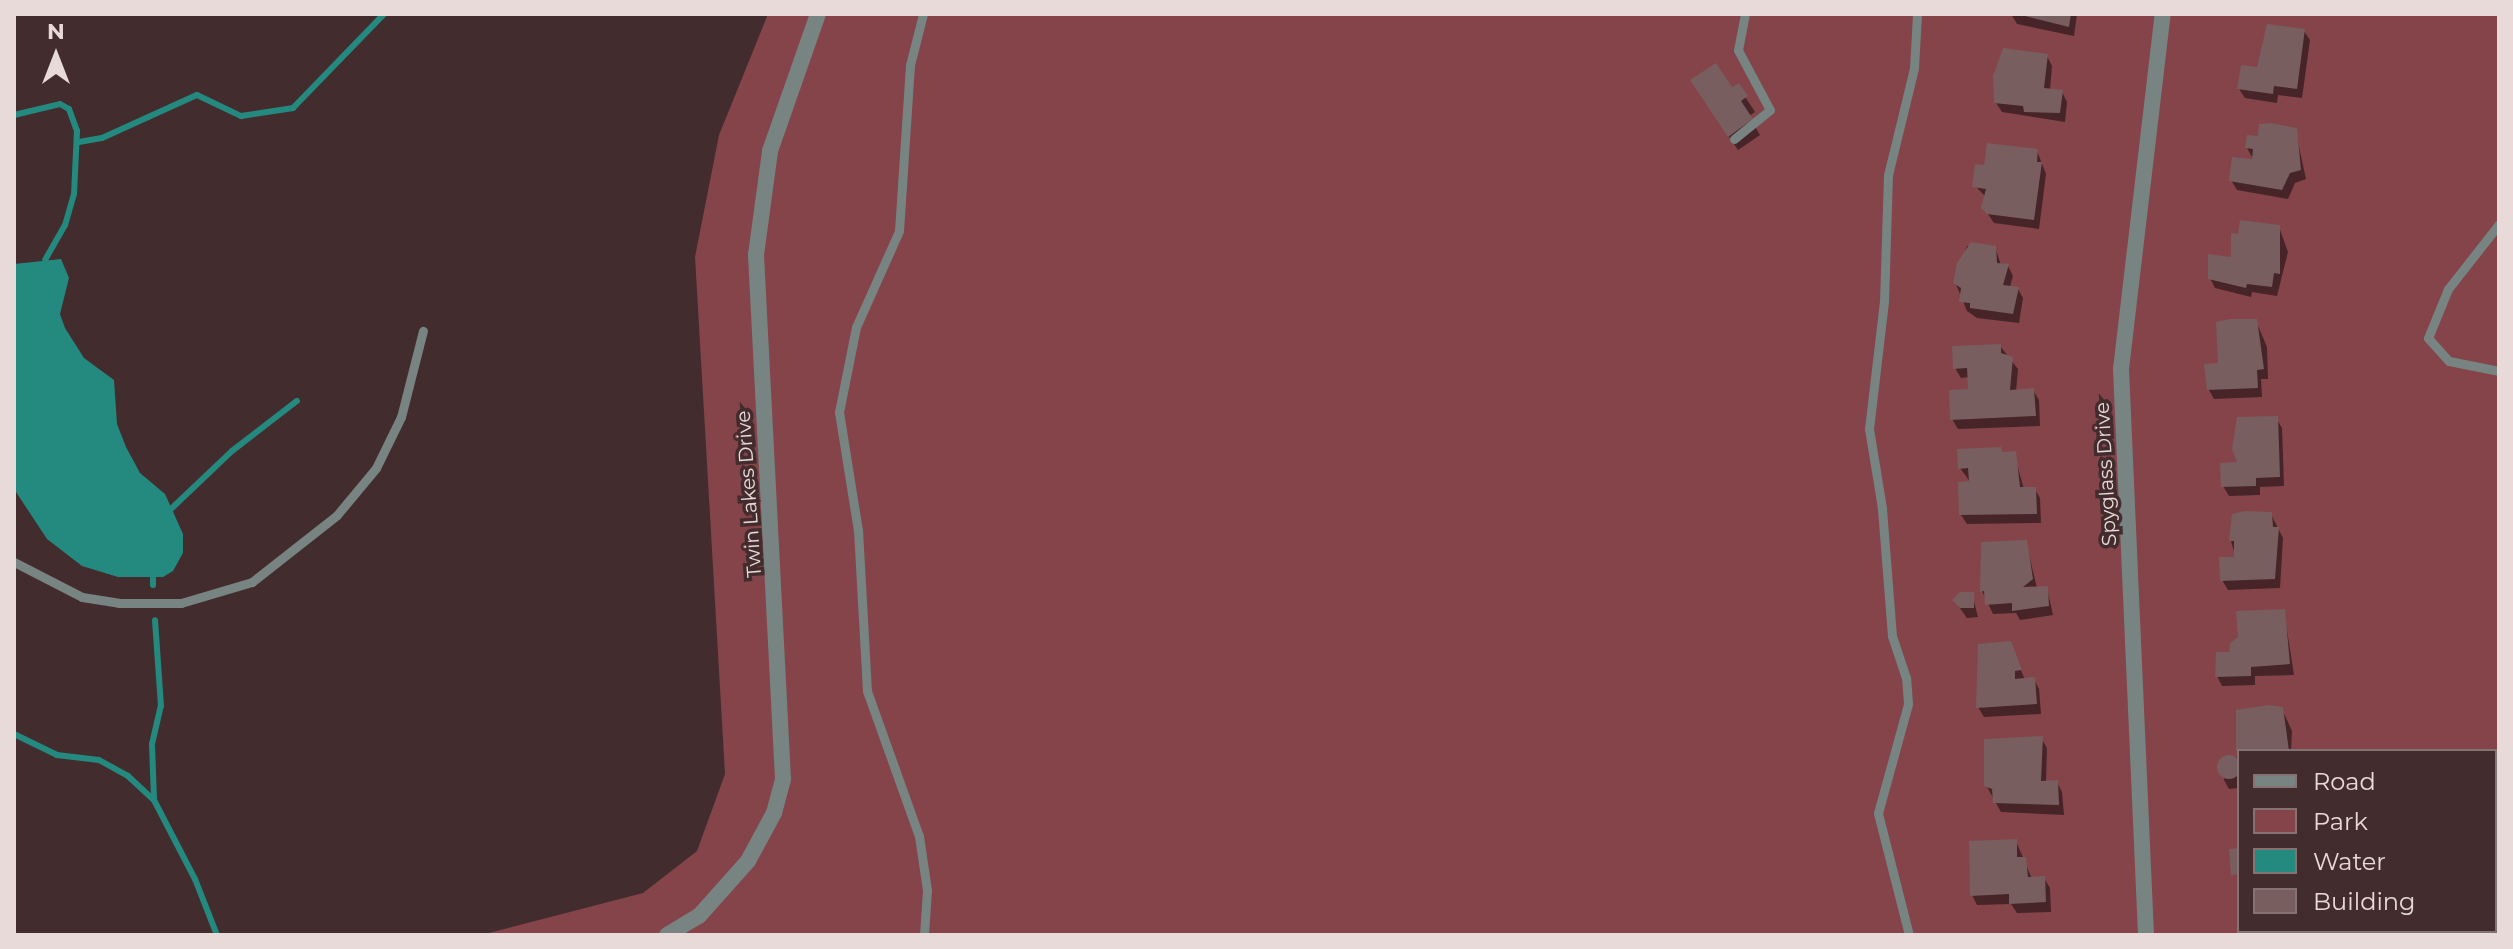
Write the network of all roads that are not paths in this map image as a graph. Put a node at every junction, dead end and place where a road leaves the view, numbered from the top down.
1 (818, 14) edge
2 (923, 14) edge
3 (1745, 14) edge
4 (1917, 14) edge
5 (2163, 14) edge
6 (1734, 139) dead end
7 (2499, 224) edge
8 (423, 331) dead end
9 (2499, 371) edge
10 (14, 562) edge
11 (667, 935) edge
12 (924, 935) edge
13 (1909, 935) edge
14 (2146, 935) edge

1 - 11 street, Twin Lakes Drive
2 - 12 lane
3 - 6 lane
4 - 13 lane
5 - 14 street, Spyglass Drive
7 - 9 lane
8 - 10 lane

